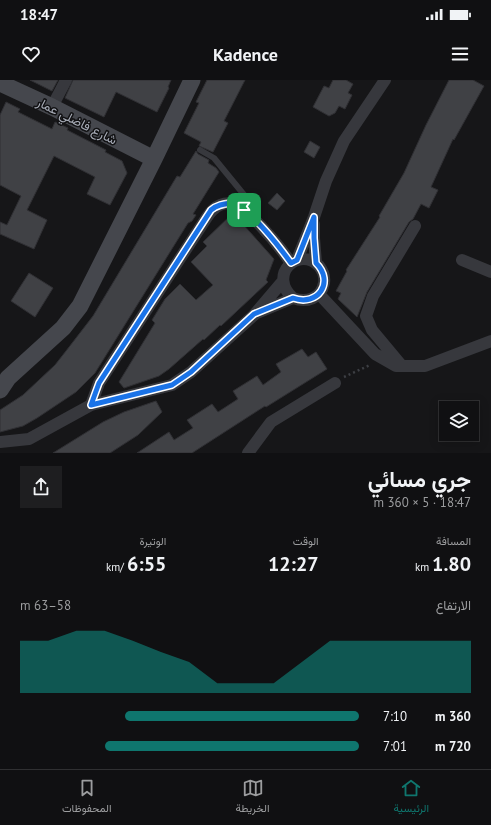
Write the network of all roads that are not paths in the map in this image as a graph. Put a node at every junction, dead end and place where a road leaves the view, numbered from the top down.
1 (66, 80) edge
2 (192, 80) edge
3 (385, 80) edge
4 (2, 87) edge
5 (52, 107) junction
6 (200, 150) dead end
7 (154, 160) junction
8 (244, 210) junction
9 (314, 217) junction
10 (415, 226) dead end
11 (462, 260) dead end
12 (294, 262) junction
13 (316, 263) junction
14 (491, 272) edge
15 (283, 281) junction
16 (319, 294) junction
17 (293, 298) junction
18 (254, 314) junction
19 (491, 341) edge
20 (402, 366) junction
21 (3, 383) edge
22 (335, 383) road end
23 (91, 405) junction
24 (0, 442) edge
25 (248, 453) edge

1 - 5 street
2 - 7 main road
3 - 9 street
4 - 5 main road, شارع فاضلي عمار
5 - 7 main road, شارع فاضلي عمار
6 - 8 lane
7 - 21 main road
8 - 12 street
8 - 23 street
9 - 12 street
9 - 13 street
10 - 20 street
11 - 14 street
12 - 13 street
12 - 15 street
13 - 16 street
15 - 17 street
15 - 18 street
16 - 17 street
16 - 20 street
17 - 18 street
18 - 23 street
19 - 20 street
22 - 25 street
23 - 24 street

